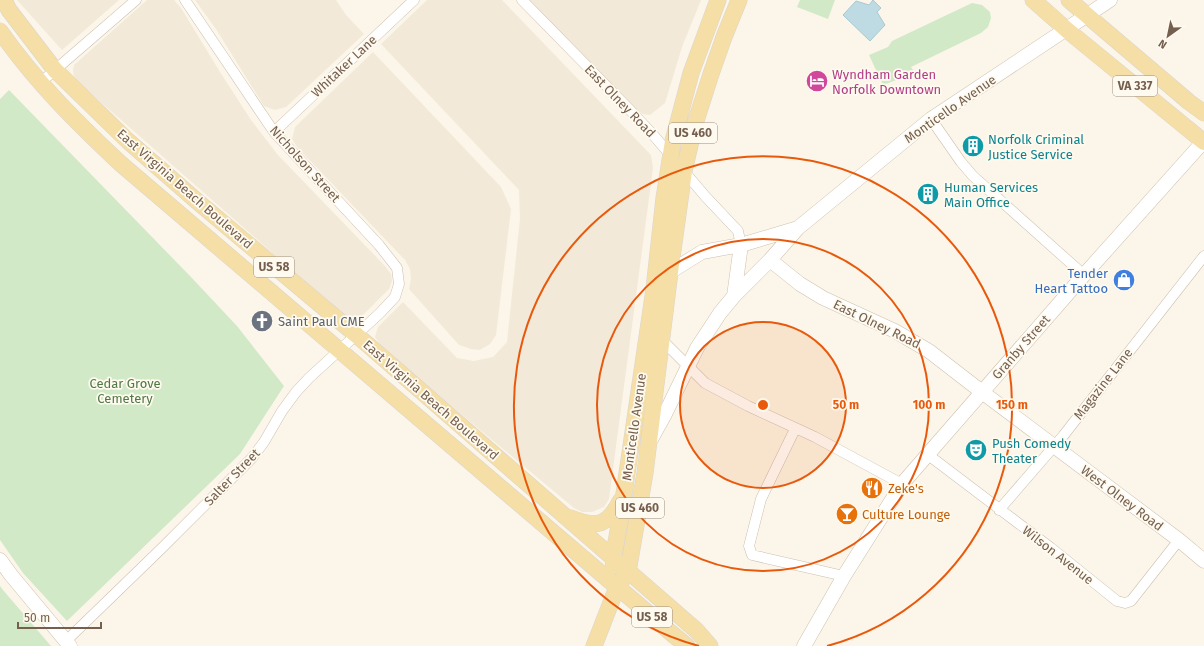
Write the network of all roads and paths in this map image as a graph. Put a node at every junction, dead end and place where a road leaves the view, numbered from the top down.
1 (4, 0) edge
2 (136, 0) edge
3 (185, 0) edge
4 (414, 0) edge
5 (522, 0) edge
6 (718, 0) edge
7 (739, 0) edge
8 (1033, 0) edge
9 (1069, 0) edge
10 (1110, 0) edge
11 (1087, 16) junction
12 (1067, 30) junction
13 (0, 31) edge
14 (55, 70) junction
15 (40, 83) junction
16 (1204, 113) edge
17 (931, 119) junction
18 (274, 132) junction
19 (1204, 142) edge
20 (671, 155) junction
21 (684, 171) junction
22 (198, 202) junction
23 (185, 219) junction
24 (798, 228) junction
25 (741, 245) junction
26 (1204, 256) edge
27 (770, 260) junction
28 (670, 272) junction
29 (1084, 275) junction
30 (399, 284) joint
31 (654, 289) junction
32 (734, 296) junction
33 (355, 334) junction
34 (662, 340) junction
35 (339, 350) junction
36 (689, 367) junction
37 (982, 392) junction
38 (795, 429) junction
39 (649, 443) junction
40 (1054, 445) junction
41 (927, 454) junction
42 (902, 484) junction
43 (624, 494) junction
44 (999, 510) junction
45 (564, 515) junction
46 (1179, 540) junction
47 (613, 558) junction
48 (0, 560) edge
49 (1204, 562) edge
50 (628, 572) junction
51 (844, 576) junction
52 (617, 588) junction
53 (68, 643) edge
54 (594, 646) edge
55 (687, 646) edge
56 (710, 646) edge
57 (804, 646) edge

1 - 14 main road, East Virginia Beach Boulevard / US 58
2 - 14 street
3 - 18 street, Nicholson Street
4 - 18 street, Whitaker Lane
5 - 20 street, East Olney Road
6 - 20 main road, US 460
7 - 21 main road, US 460
8 - 12 main road, VA 337
9 - 11 main road, VA 337
10 - 11 street, Monticello Avenue
11 - 12 street, Monticello Avenue
11 - 16 main road, VA 337
12 - 17 street, Monticello Avenue
12 - 19 main road, VA 337
13 - 15 main road, East Virginia Beach Boulevard / US 58
14 - 15 street
14 - 22 main road, East Virginia Beach Boulevard / US 58
15 - 23 main road, East Virginia Beach Boulevard / US 58
17 - 24 street, Monticello Avenue
17 - 29 street
18 - 30 street, Nicholson Street
19 - 29 street, Granby Street
20 - 21 street, East Olney Road
20 - 31 main road, US 460
21 - 25 street, East Olney Road
21 - 28 main road, US 460
22 - 23 main road
22 - 33 main road, East Virginia Beach Boulevard / US 58
23 - 35 main road, East Virginia Beach Boulevard / US 58
24 - 25 street, Monticello Avenue
24 - 27 street, Monticello Avenue
25 - 28 street, Monticello Avenue
25 - 32 street
26 - 40 street, Magazine Lane
27 - 32 street, Monticello Avenue
27 - 37 street, East Olney Road
28 - 31 street, Monticello Avenue
28 - 34 main road, Monticello Avenue / US 460
29 - 37 street, Granby Street
30 - 33 street, Salter Street
31 - 43 main road, Monticello Avenue / US 460
32 - 36 street, Monticello Avenue
33 - 35 street, Salter Street
33 - 45 main road, East Virginia Beach Boulevard / US 58
34 - 36 street
34 - 39 main road, Monticello Avenue / US 460
35 - 52 main road, East Virginia Beach Boulevard / US 58
35 - 53 street, Salter Street
36 - 38 street
36 - 39 street, Monticello Avenue
37 - 40 street, West Olney Road
37 - 41 street, Granby Street
38 - 42 street
38 - 51 street
39 - 50 main road, Monticello Avenue / US 460
40 - 44 street, Magazine Lane
40 - 46 street, West Olney Road
41 - 42 street, Granby Street
41 - 44 street, Wilson Avenue
42 - 51 street, Granby Street
43 - 45 main road
43 - 47 main road, Monticello Avenue / US 460
44 - 46 street, Wilson Avenue
45 - 47 main road, East Virginia Beach Boulevard / US 58
46 - 49 street, West Olney Road
47 - 50 main road, East Virginia Beach Boulevard / US 58
47 - 52 main road, Monticello Avenue / US 460
48 - 53 street
50 - 52 main road, Monticello Avenue / US 460
50 - 56 main road, East Virginia Beach Boulevard / US 58
51 - 57 street, Granby Street
52 - 54 main road, Monticello Avenue / US 460
52 - 55 main road, East Virginia Beach Boulevard / US 58

